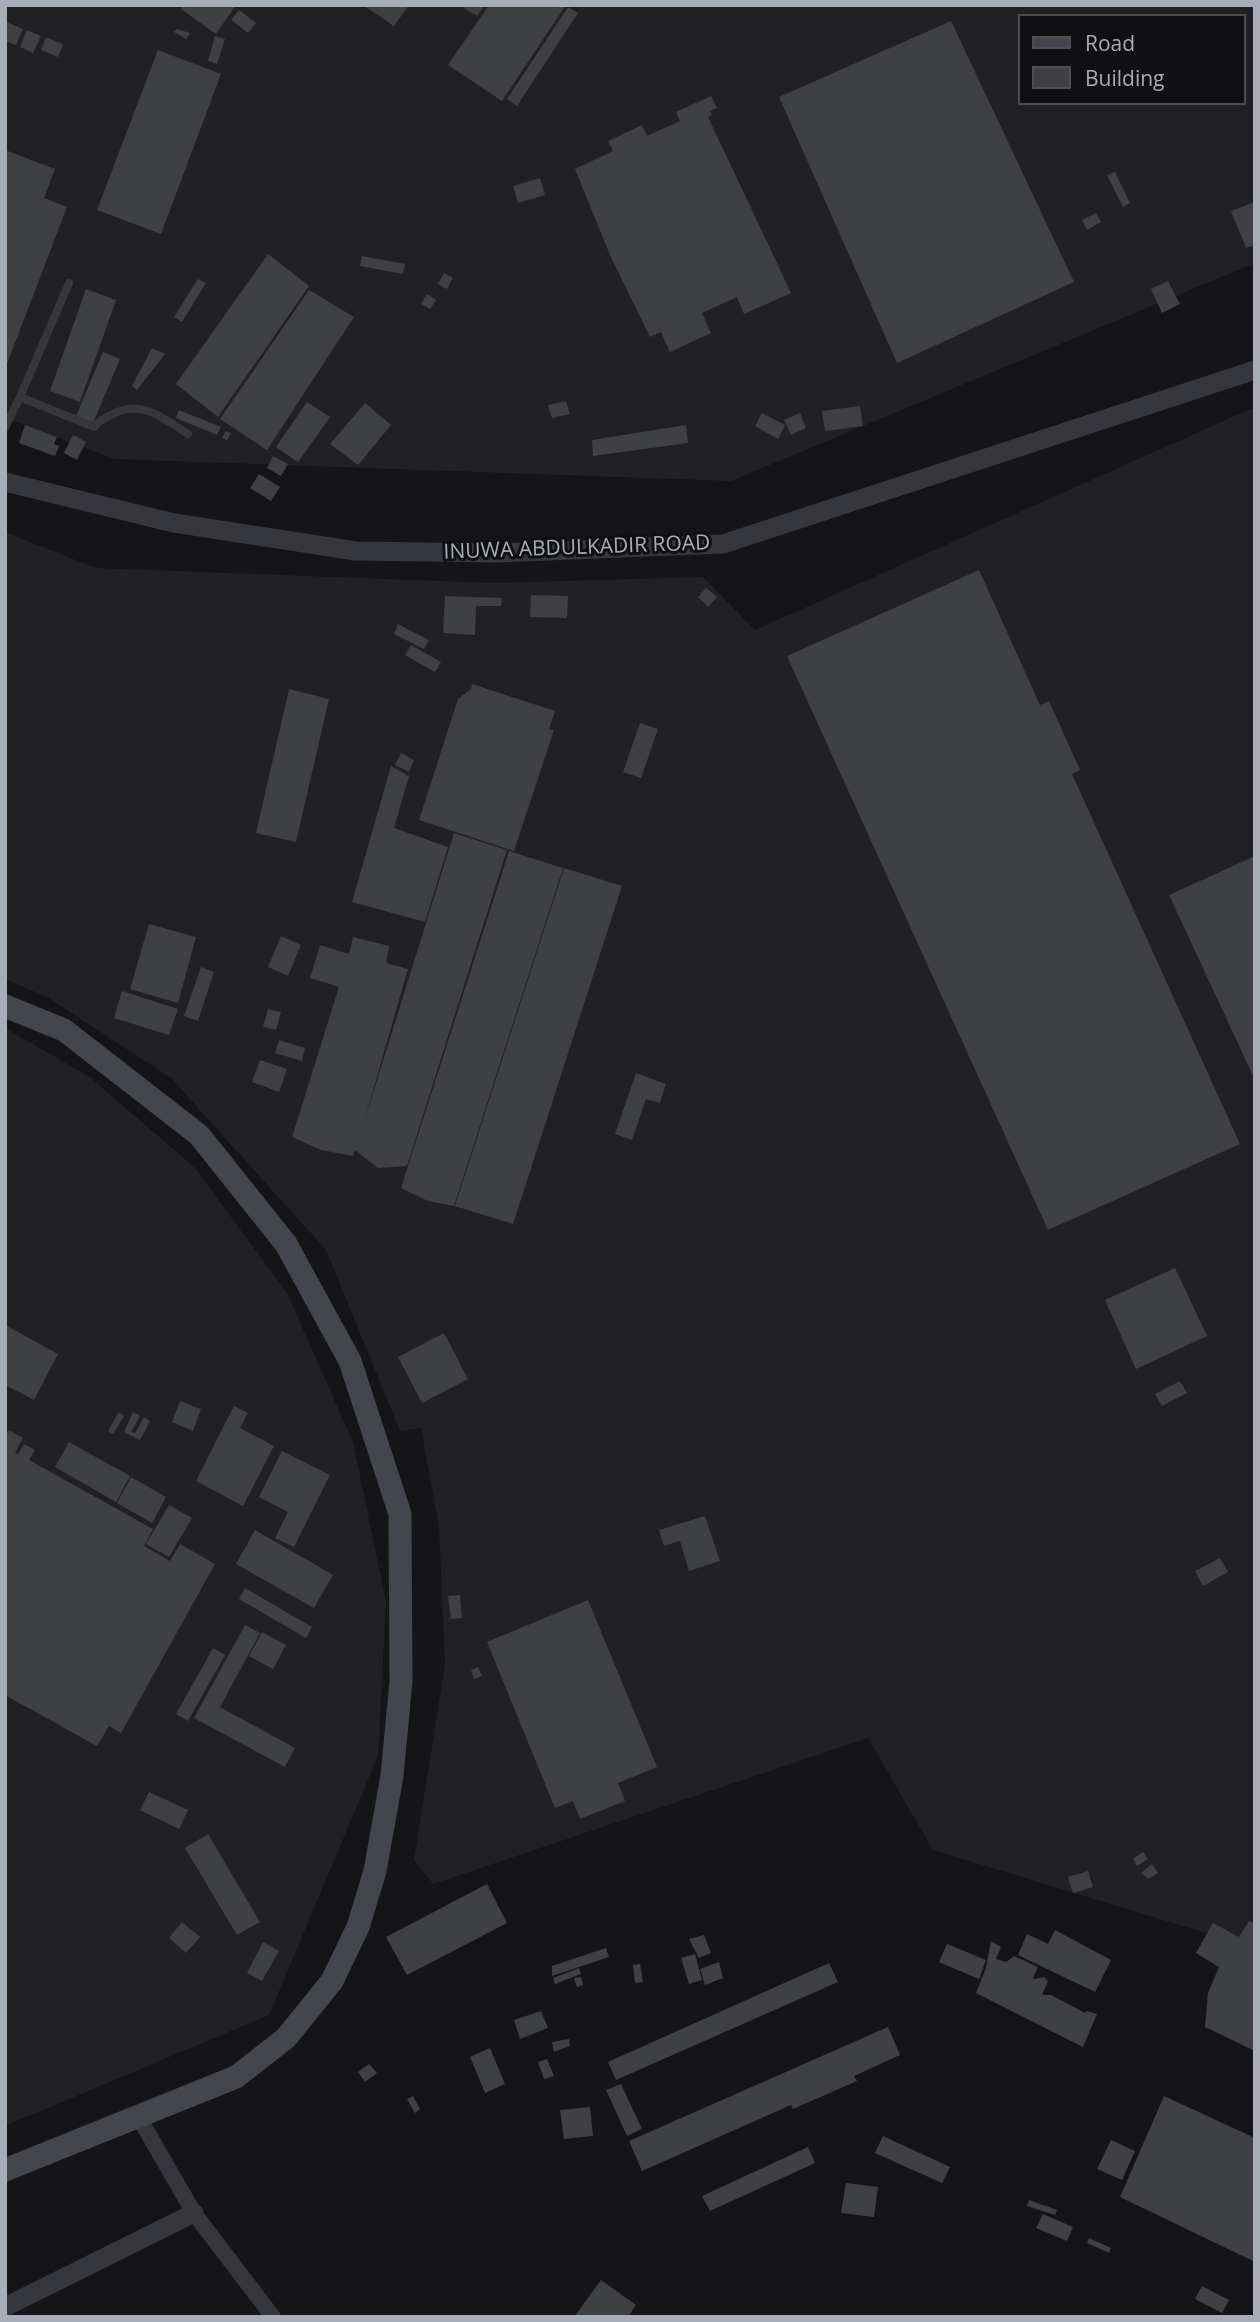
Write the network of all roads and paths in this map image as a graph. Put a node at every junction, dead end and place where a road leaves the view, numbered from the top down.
1 (69, 283) dead end
2 (1255, 370) edge
3 (20, 397) junction
4 (5, 428) edge
5 (188, 434) dead end
6 (5, 482) edge
7 (5, 1006) edge
8 (138, 2116) junction
9 (5, 2170) edge
10 (194, 2213) junction
11 (5, 2308) edge
12 (273, 2317) edge

1 - 3 lane
2 - 6 street, INUWA ABDULKADIR ROAD
3 - 4 lane
3 - 5 lane
7 - 8 main road
8 - 9 main road
8 - 10 street
10 - 11 street
10 - 12 street

